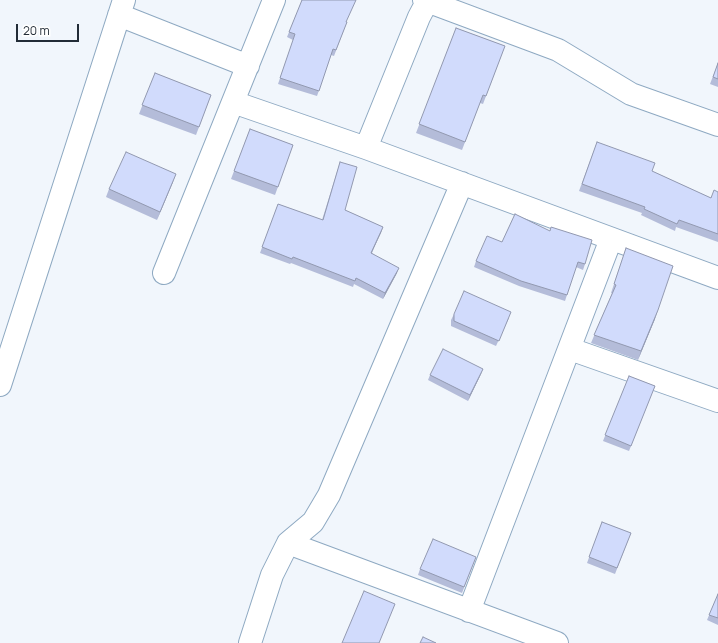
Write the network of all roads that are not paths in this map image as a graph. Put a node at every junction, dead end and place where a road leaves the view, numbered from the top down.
1 (274, 0) edge
2 (427, 1) edge
3 (122, 8) edge
4 (248, 66) junction
5 (233, 102) junction
6 (718, 125) edge
7 (366, 148) junction
8 (462, 183) junction
9 (611, 239) junction
10 (164, 273) dead end
11 (718, 278) edge
12 (570, 349) junction
13 (5, 355) edge
14 (0, 385) edge
15 (718, 401) edge
16 (288, 543) junction
17 (469, 611) junction
18 (250, 643) edge
19 (557, 643) edge

1 - 4 street
2 - 6 street
2 - 7 street
3 - 4 street
3 - 13 street
4 - 5 street
5 - 7 street
5 - 10 street
7 - 8 street
8 - 9 street
8 - 16 street
9 - 11 street
9 - 12 street
12 - 15 street
12 - 17 street
13 - 14 street
16 - 17 street
16 - 18 street
17 - 19 street

